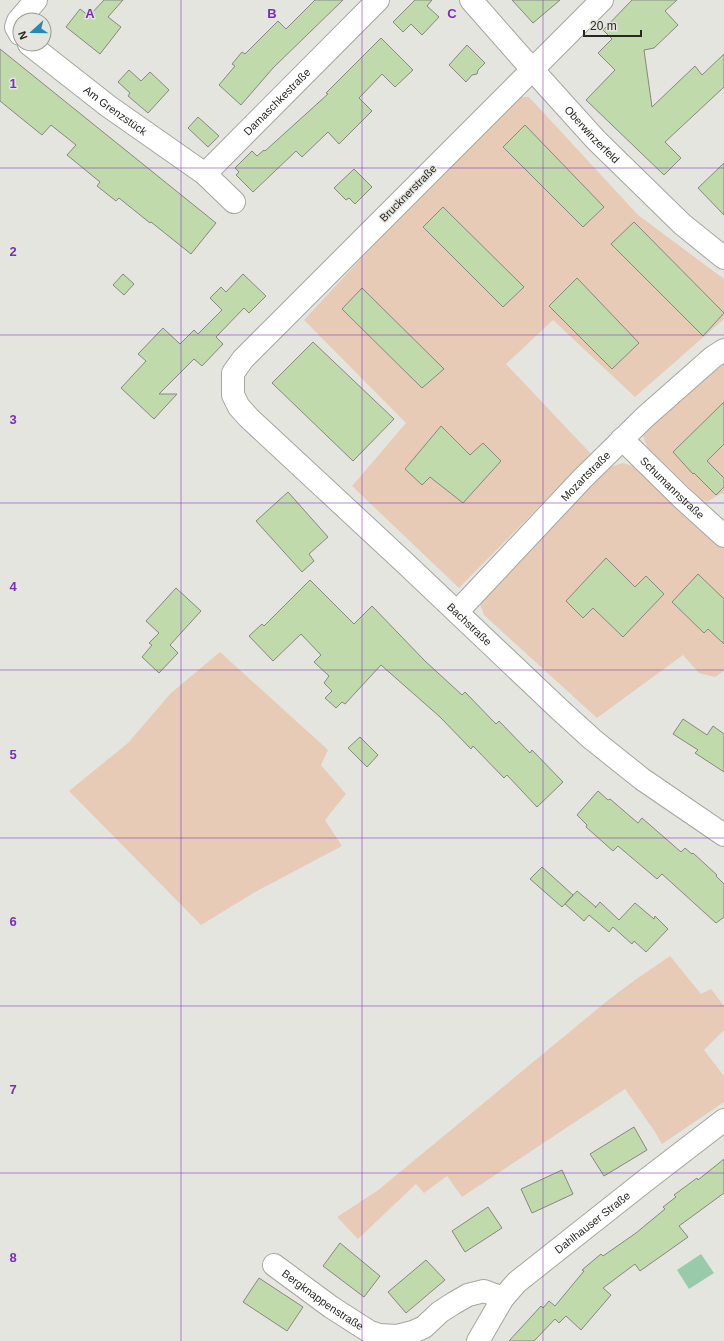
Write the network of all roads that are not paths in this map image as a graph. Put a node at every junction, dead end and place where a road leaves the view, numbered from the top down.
1 (36, 0) edge
2 (378, 0) edge
3 (471, 0) edge
4 (602, 0) edge
5 (26, 12) edge
6 (40, 52) edge
7 (533, 69) junction
8 (205, 174) junction
9 (234, 202) dead end
10 (724, 258) edge
11 (724, 350) edge
12 (233, 395) joint
13 (622, 439) junction
14 (724, 536) edge
15 (456, 612) junction
16 (724, 835) edge
17 (724, 1120) edge
18 (274, 1265) dead end
19 (503, 1298) junction
20 (478, 1341) edge

1 - 5 street
2 - 8 street, Damaschkestraße
3 - 7 street, Oberwinzerfeld
4 - 7 street, Brucknerstraße
6 - 8 street, Am Grenzstück
7 - 10 street, Oberwinzerfeld
7 - 12 street, Brucknerstraße
8 - 9 street
11 - 13 street, Mozartstraße
12 - 15 street, Bachstraße
13 - 14 street, Schumannstraße
13 - 15 street, Mozartstraße
15 - 16 street, Bachstraße
17 - 19 street, Dahlhauser Straße
18 - 19 street, Bergknappenstraße
19 - 20 street, Dahlhauser Straße

